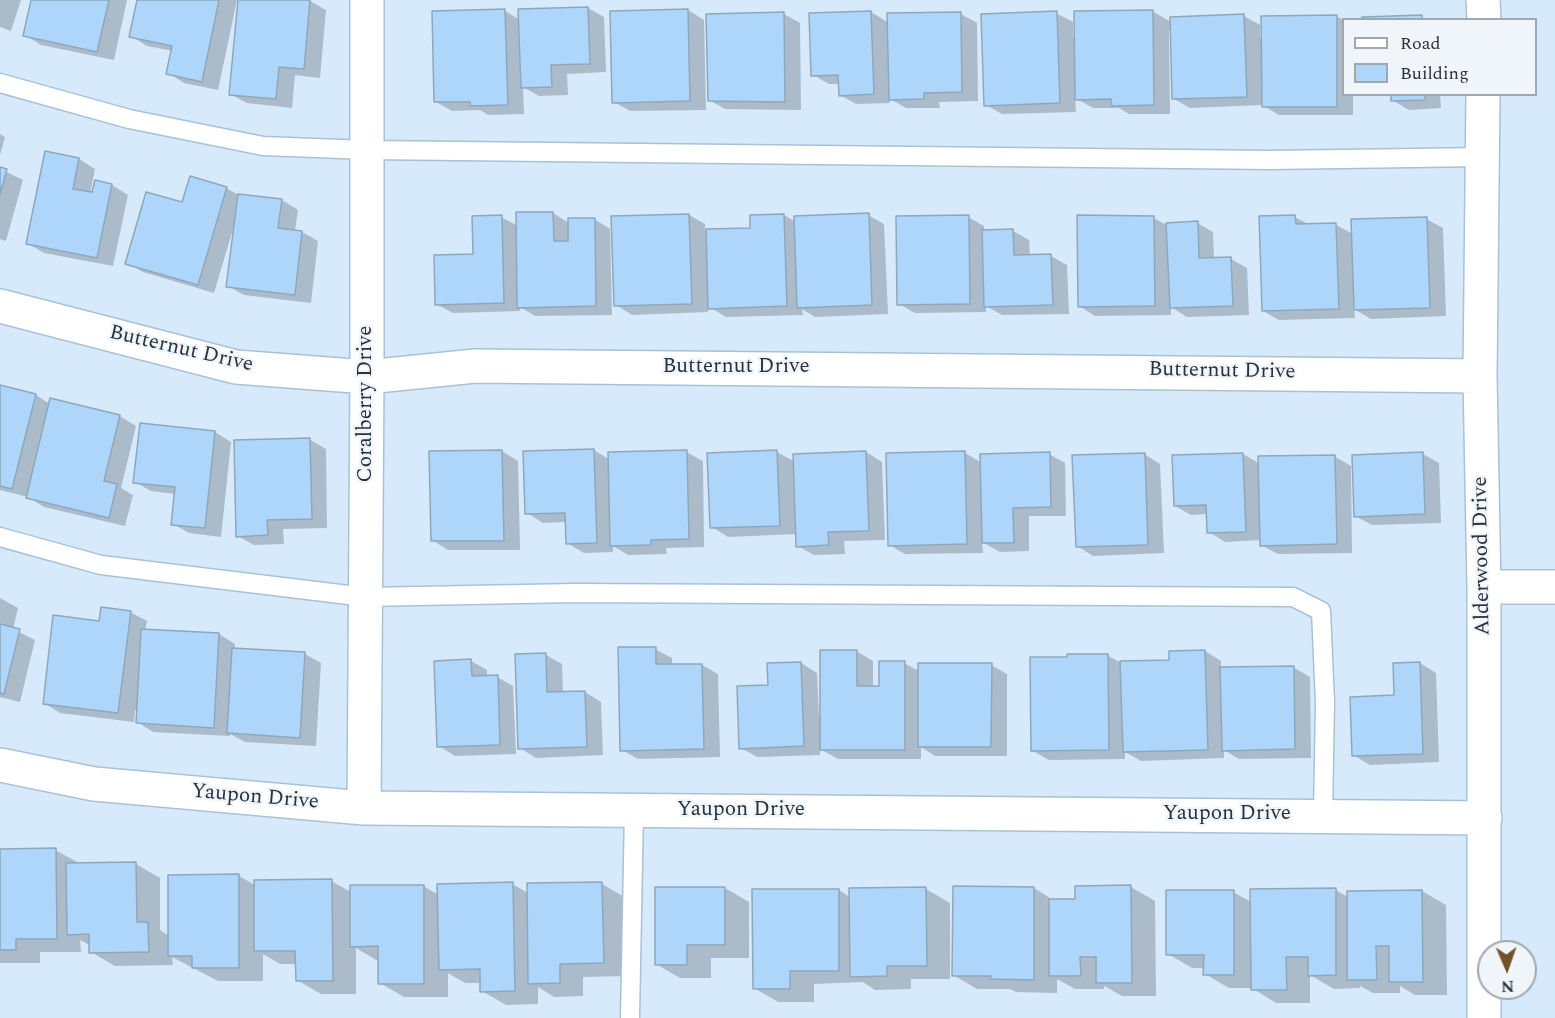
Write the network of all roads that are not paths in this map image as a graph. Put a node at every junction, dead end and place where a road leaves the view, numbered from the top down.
1 (367, 0) edge
2 (1483, 0) edge
3 (1484, 18) edge
4 (0, 83) edge
5 (1484, 96) edge
6 (367, 150) junction
7 (1483, 157) junction
8 (0, 306) edge
9 (1480, 376) junction
10 (367, 377) junction
11 (0, 537) edge
12 (1484, 587) junction
13 (1555, 587) edge
14 (365, 597) junction
15 (0, 765) edge
16 (364, 808) junction
17 (634, 810) junction
18 (1323, 816) junction
19 (1485, 818) junction
20 (630, 1018) edge
21 (1484, 1018) edge

1 - 6 street, Coralberry Drive
2 - 3 street
4 - 6 lane
5 - 7 street, Alderwood Drive
6 - 7 lane
6 - 10 street, Coralberry Drive
7 - 9 street, Alderwood Drive
8 - 10 street, Butternut Drive
9 - 10 street, Butternut Drive
9 - 12 street, Alderwood Drive
10 - 14 street, Coralberry Drive
11 - 14 lane
12 - 13 street
12 - 19 street, Alderwood Drive
14 - 16 street, Coralberry Drive
14 - 18 lane
15 - 16 street, Yaupon Drive
16 - 17 street, Yaupon Drive
17 - 18 street, Yaupon Drive
17 - 20 lane
18 - 19 street, Yaupon Drive
19 - 21 street, Alderwood Drive

